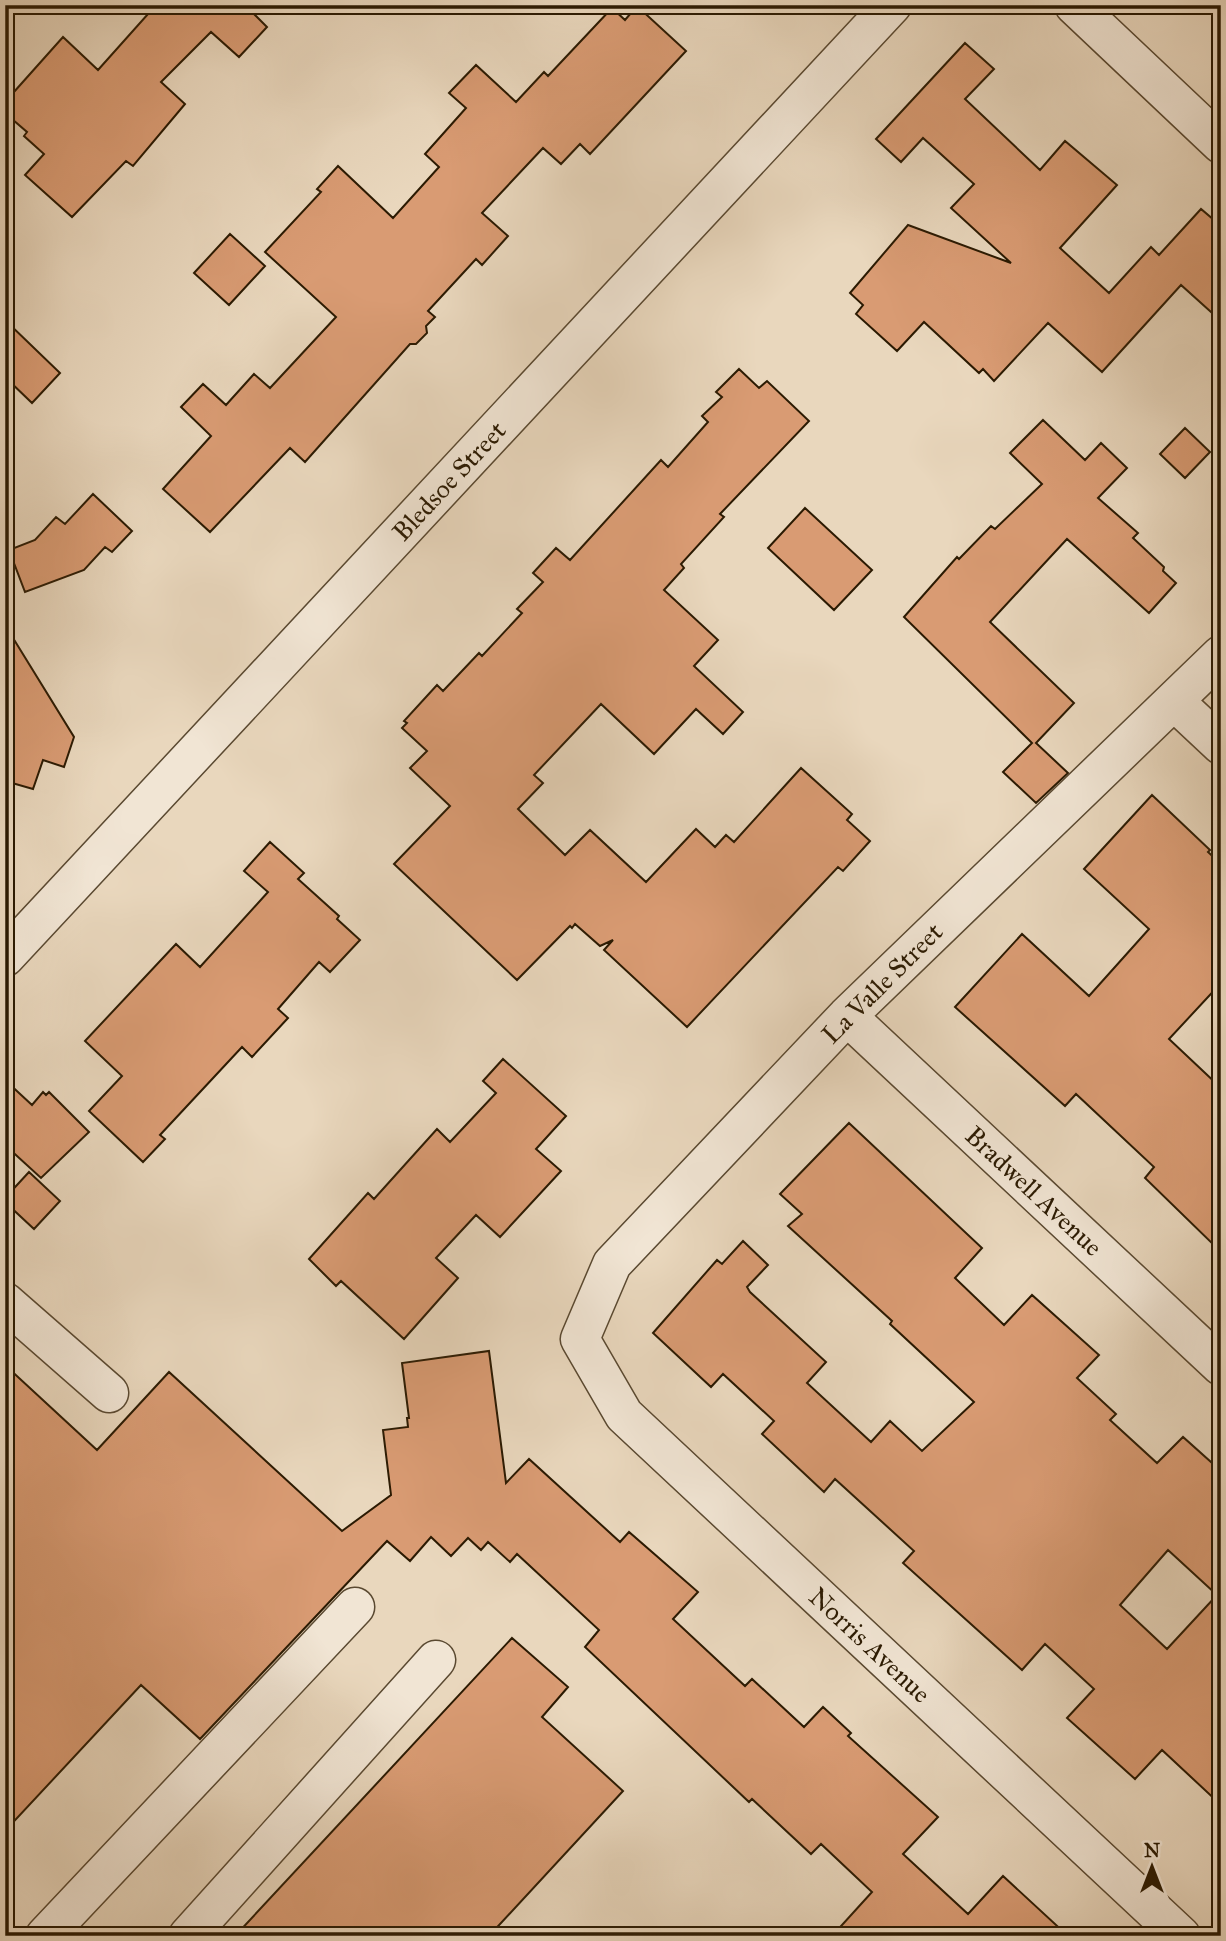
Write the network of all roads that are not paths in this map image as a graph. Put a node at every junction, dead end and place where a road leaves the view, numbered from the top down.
1 (892, 5) edge
2 (1074, 5) edge
3 (1221, 144) edge
4 (1221, 655) edge
5 (1174, 701) junction
6 (1221, 745) edge
7 (5, 957) edge
8 (847, 1016) junction
9 (5, 1301) edge
10 (580, 1339) joint
11 (1221, 1366) edge
12 (110, 1393) dead end
13 (355, 1607) dead end
14 (436, 1660) dead end
15 (45, 1936) edge
16 (188, 1936) edge
17 (1181, 1936) edge

1 - 7 street, Bledsoe Street
2 - 3 street
4 - 5 street, La Valle Street
5 - 6 street
5 - 8 street, La Valle Street
8 - 10 street, La Valle Street
8 - 11 street, Bradwell Avenue
9 - 12 street
10 - 17 street, Norris Avenue
13 - 15 street
14 - 16 street

